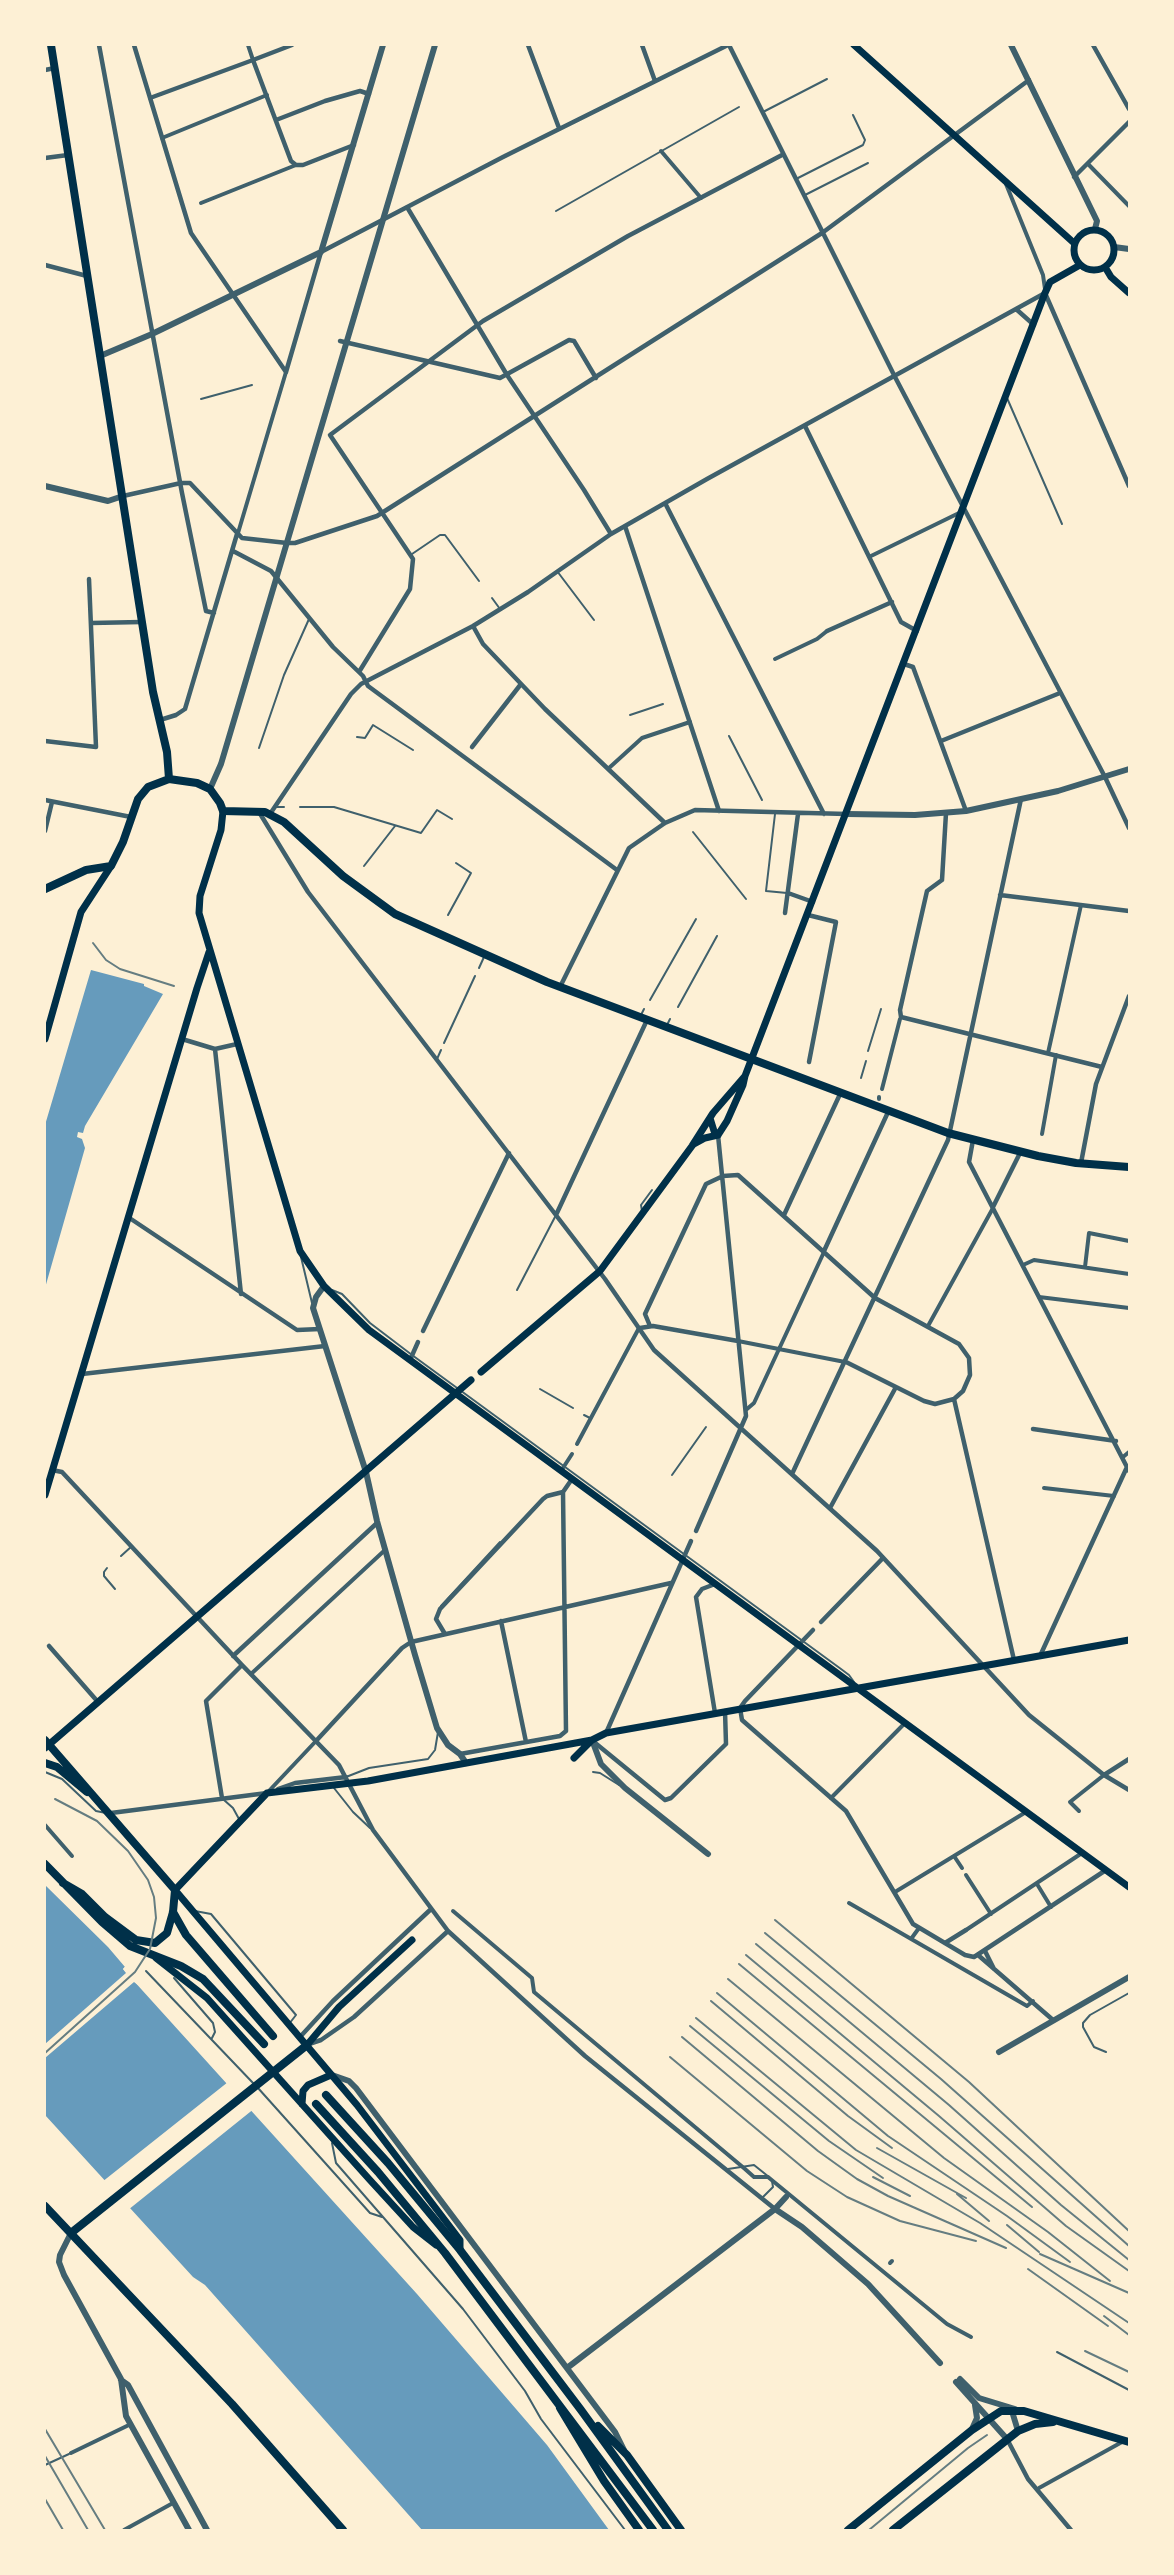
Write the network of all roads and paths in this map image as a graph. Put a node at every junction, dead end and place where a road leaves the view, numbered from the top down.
1 (51, 45) edge
2 (99, 45) edge
3 (134, 45) edge
4 (248, 45) edge
5 (292, 45) edge
6 (383, 45) edge
7 (435, 45) edge
8 (528, 45) edge
9 (642, 45) edge
10 (729, 45) edge
11 (855, 45) edge
12 (1011, 45) edge
13 (1093, 45) edge
14 (253, 60) junction
15 (55, 68) junction
16 (45, 70) edge
17 (827, 79) dead end
18 (1029, 80) junction
19 (655, 81) junction
20 (369, 94) junction
21 (267, 95) junction
22 (150, 99) junction
23 (739, 107) dead end
24 (1129, 109) edge
25 (763, 112) junction
26 (853, 115) dead end
27 (276, 120) junction
28 (1129, 122) edge
29 (559, 128) junction
30 (954, 135) junction
31 (162, 138) junction
32 (354, 145) junction
33 (661, 151) junction
34 (68, 155) junction
35 (782, 155) junction
36 (45, 158) edge
37 (867, 163) dead end
38 (297, 165) junction
39 (1089, 165) junction
40 (1074, 177) junction
41 (795, 180) junction
42 (1004, 180) junction
43 (803, 196) junction
44 (701, 198) junction
45 (201, 203) dead end
46 (1129, 206) edge
47 (408, 207) junction
48 (556, 211) dead end
49 (383, 219) junction
50 (1095, 229) junction
51 (822, 233) junction
52 (1074, 243) junction
53 (1114, 247) junction
54 (1129, 249) edge
55 (321, 252) junction
56 (45, 265) edge
57 (1080, 265) junction
58 (1105, 267) junction
59 (87, 276) junction
60 (1046, 293) junction
61 (1129, 293) edge
62 (233, 294) junction
63 (1016, 309) junction
64 (478, 326) junction
65 (1034, 326) junction
66 (152, 334) junction
67 (343, 342) junction
68 (100, 356) junction
69 (429, 362) junction
70 (286, 372) junction
71 (507, 375) junction
72 (895, 377) junction
73 (596, 378) junction
74 (252, 384) dead end
75 (1007, 397) junction
76 (201, 399) dead end
77 (534, 418) junction
78 (805, 426) junction
79 (321, 432) junction
80 (330, 435) junction
81 (181, 483) junction
82 (45, 486) edge
83 (1129, 486) edge
84 (123, 496) junction
85 (665, 503) junction
86 (964, 510) junction
87 (382, 513) junction
88 (1062, 524) dead end
89 (625, 526) junction
90 (237, 534) junction
91 (611, 534) junction
92 (286, 543) junction
93 (233, 551) junction
94 (411, 555) junction
95 (871, 556) junction
96 (557, 571) junction
97 (275, 578) junction
98 (89, 579) dead end
99 (480, 581) dead end
100 (492, 598) dead end
101 (892, 602) junction
102 (500, 609) junction
103 (214, 614) junction
104 (309, 619) junction
105 (594, 620) dead end
106 (142, 622) junction
107 (91, 623) junction
108 (473, 626) junction
109 (917, 631) junction
110 (827, 632) joint
111 (775, 659) dead end
112 (904, 664) junction
113 (359, 672) junction
114 (365, 681) junction
115 (521, 684) junction
116 (1060, 693) junction
117 (663, 704) dead end
118 (630, 716) dead end
119 (160, 720) junction
120 (332, 721) junction
121 (690, 722) junction
122 (338, 725) dead end
123 (729, 736) dead end
124 (357, 737) dead end
125 (45, 741) edge
126 (941, 741) junction
127 (471, 747) dead end
128 (259, 748) dead end
129 (413, 750) dead end
130 (609, 768) junction
131 (1129, 769) edge
132 (1105, 777) junction
133 (169, 779) junction
134 (210, 789) junction
135 (1021, 799) junction
136 (45, 800) edge
137 (762, 800) dead end
138 (52, 802) junction
139 (284, 807) dead end
140 (300, 807) dead end
141 (272, 810) junction
142 (223, 811) junction
143 (259, 811) junction
144 (719, 811) junction
145 (966, 811) junction
146 (946, 813) junction
147 (775, 814) junction
148 (798, 814) junction
149 (824, 814) junction
150 (847, 814) junction
151 (680, 815) junction
152 (131, 817) junction
153 (452, 819) dead end
154 (684, 820) dead end
155 (665, 823) junction
156 (396, 825) junction
157 (1129, 828) edge
158 (45, 831) edge
159 (693, 832) dead end
160 (456, 863) dead end
161 (111, 866) junction
162 (364, 866) dead end
163 (617, 870) junction
164 (45, 889) edge
165 (788, 893) junction
166 (1000, 895) junction
167 (746, 899) dead end
168 (813, 902) junction
169 (1081, 905) junction
170 (1129, 911) edge
171 (785, 913) dead end
172 (448, 915) dead end
173 (808, 915) junction
174 (696, 919) dead end
175 (717, 936) dead end
176 (210, 952) junction
177 (486, 955) junction
178 (479, 968) dead end
179 (475, 976) dead end
180 (561, 987) junction
181 (1129, 996) edge
182 (650, 1000) dead end
183 (678, 1007) dead end
184 (644, 1009) dead end
185 (881, 1009) dead end
186 (48, 1016) edge
187 (900, 1018) junction
188 (643, 1019) junction
189 (670, 1019) dead end
190 (666, 1028) junction
191 (970, 1033) junction
192 (45, 1039) edge
193 (182, 1039) junction
194 (444, 1043) dead end
195 (237, 1044) junction
196 (215, 1049) junction
197 (441, 1050) dead end
198 (868, 1051) dead end
199 (1048, 1053) junction
200 (1057, 1055) junction
201 (437, 1059) junction
202 (753, 1060) junction
203 (866, 1061) dead end
204 (808, 1062) dead end
205 (1102, 1067) junction
206 (745, 1076) junction
207 (861, 1078) dead end
208 (882, 1089) dead end
209 (841, 1092) junction
210 (889, 1110) junction
211 (712, 1116) junction
212 (728, 1121) junction
213 (948, 1132) junction
214 (1042, 1134) dead end
215 (718, 1135) junction
216 (973, 1140) junction
217 (692, 1146) junction
218 (1021, 1151) junction
219 (509, 1153) junction
220 (1081, 1163) junction
221 (1129, 1167) edge
222 (723, 1176) junction
223 (652, 1190) dead end
224 (993, 1207) junction
225 (642, 1214) junction
226 (556, 1215) junction
227 (784, 1215) junction
228 (128, 1216) junction
229 (1129, 1241) edge
230 (300, 1251) junction
231 (824, 1251) junction
232 (1023, 1265) junction
233 (1085, 1267) junction
234 (600, 1271) junction
235 (1129, 1274) edge
236 (324, 1286) junction
237 (517, 1290) dead end
238 (242, 1294) junction
239 (1039, 1297) junction
240 (875, 1298) junction
241 (313, 1308) junction
242 (1129, 1308) edge
243 (650, 1326) junction
244 (928, 1326) junction
245 (640, 1328) junction
246 (320, 1329) junction
247 (423, 1331) dead end
248 (738, 1341) junction
249 (418, 1342) dead end
250 (326, 1346) junction
251 (779, 1347) junction
252 (411, 1358) junction
253 (846, 1362) junction
254 (481, 1372) dead end
255 (81, 1374) junction
256 (471, 1380) dead end
257 (896, 1387) junction
258 (540, 1389) dead end
259 (458, 1392) junction
260 (954, 1399) junction
261 (573, 1408) dead end
262 (747, 1409) junction
263 (584, 1415) dead end
264 (590, 1418) junction
265 (706, 1426) dead end
266 (741, 1429) junction
267 (1033, 1429) dead end
268 (1116, 1441) junction
269 (577, 1443) dead end
270 (1129, 1452) edge
271 (572, 1454) dead end
272 (1123, 1457) junction
273 (562, 1469) junction
274 (1128, 1469) edge
275 (52, 1470) junction
276 (366, 1472) junction
277 (792, 1474) junction
278 (672, 1475) dead end
279 (573, 1477) junction
280 (1044, 1488) dead end
281 (563, 1492) junction
282 (45, 1494) edge
283 (1114, 1496) junction
284 (830, 1508) junction
285 (377, 1522) junction
286 (696, 1531) dead end
287 (691, 1541) dead end
288 (132, 1546) junction
289 (385, 1550) junction
290 (121, 1556) dead end
291 (683, 1557) junction
292 (883, 1558) junction
293 (107, 1569) dead end
294 (672, 1583) junction
295 (715, 1584) junction
296 (115, 1589) dead end
297 (565, 1606) junction
298 (197, 1616) junction
299 (501, 1621) junction
300 (821, 1622) dead end
301 (813, 1630) dead end
302 (445, 1634) junction
303 (1129, 1640) edge
304 (411, 1642) junction
305 (801, 1643) junction
306 (49, 1646) dead end
307 (233, 1656) junction
308 (1040, 1656) junction
309 (1014, 1660) junction
310 (242, 1665) junction
311 (984, 1665) junction
312 (250, 1674) junction
313 (857, 1688) junction
314 (98, 1702) junction
315 (740, 1708) junction
316 (724, 1711) junction
317 (715, 1713) junction
318 (905, 1722) junction
319 (437, 1728) junction
320 (606, 1733) junction
321 (592, 1740) junction
322 (316, 1741) junction
323 (526, 1742) junction
324 (46, 1744) edge
325 (460, 1754) junction
326 (574, 1758) dead end
327 (1129, 1759) edge
328 (45, 1763) edge
329 (466, 1763) junction
330 (45, 1772) edge
331 (593, 1772) dead end
332 (1104, 1775) junction
333 (348, 1780) junction
334 (332, 1786) junction
335 (626, 1788) junction
336 (1129, 1790) edge
337 (267, 1793) junction
338 (222, 1798) junction
339 (831, 1798) junction
340 (1079, 1811) dead end
341 (1026, 1812) junction
342 (111, 1814) junction
343 (240, 1821) junction
344 (45, 1825) edge
345 (373, 1830) junction
346 (1082, 1853) junction
347 (708, 1854) dead end
348 (72, 1856) dead end
349 (954, 1856) junction
350 (45, 1864) edge
351 (962, 1868) dead end
352 (1106, 1870) junction
353 (966, 1875) dead end
354 (63, 1883) junction
355 (1037, 1884) junction
356 (1129, 1887) edge
357 (175, 1890) junction
358 (895, 1892) junction
359 (849, 1903) dead end
360 (1051, 1907) junction
361 (193, 1910) junction
362 (430, 1910) junction
363 (452, 1910) dead end
364 (173, 1912) junction
365 (991, 1914) junction
366 (919, 1928) junction
367 (448, 1930) junction
368 (966, 1930) joint
369 (911, 1939) junction
370 (412, 1940) dead end
371 (945, 1943) junction
372 (985, 1951) junction
373 (978, 1955) junction
374 (156, 1958) junction
375 (994, 1969) junction
376 (146, 1971) dead end
377 (1129, 1977) edge
378 (174, 1978) dead end
379 (186, 1986) junction
380 (1129, 1993) edge
381 (1033, 2001) junction
382 (1053, 2020) junction
383 (289, 2024) junction
384 (273, 2036) dead end
385 (300, 2037) junction
386 (212, 2038) junction
387 (264, 2044) dead end
388 (307, 2045) junction
389 (999, 2052) dead end
390 (1106, 2052) dead end
391 (273, 2073) junction
392 (331, 2075) junction
393 (326, 2095) dead end
394 (302, 2104) junction
395 (316, 2104) dead end
396 (331, 2137) junction
397 (725, 2169) junction
398 (762, 2198) junction
399 (786, 2198) dead end
400 (45, 2206) edge
401 (775, 2209) junction
402 (382, 2217) junction
403 (71, 2233) junction
404 (460, 2250) junction
405 (445, 2253) junction
406 (971, 2337) dead end
407 (1057, 2352) dead end
408 (941, 2363) dead end
409 (567, 2368) junction
410 (121, 2379) junction
411 (528, 2388) dead end
412 (1129, 2390) edge
413 (525, 2391) junction
414 (554, 2396) junction
415 (975, 2404) junction
416 (1012, 2409) junction
417 (581, 2410) junction
418 (988, 2419) junction
419 (1056, 2422) junction
420 (130, 2424) junction
421 (972, 2430) junction
422 (1018, 2431) junction
423 (1006, 2439) junction
424 (1127, 2441) edge
425 (69, 2454) joint
426 (627, 2455) junction
427 (45, 2465) edge
428 (1039, 2488) dead end
429 (174, 2503) junction
430 (124, 2530) edge
431 (189, 2530) edge
432 (207, 2530) edge
433 (343, 2530) edge
434 (625, 2530) edge
435 (639, 2530) edge
436 (653, 2530) edge
437 (668, 2530) edge
438 (681, 2530) edge
439 (849, 2530) edge
440 (893, 2530) edge
441 (1071, 2530) edge

1 - 15 main road
2 - 66 street
3 - 22 street
4 - 14 street
5 - 14 street
6 - 20 street
7 - 49 street
8 - 29 street
9 - 19 street
10 - 19 street
10 - 25 street
11 - 30 main road
12 - 18 street
13 - 24 street
14 - 21 street
14 - 22 street
15 - 16 street
15 - 34 main road
17 - 25 lane
18 - 30 street
18 - 40 street
19 - 29 street
20 - 27 street
20 - 32 street
21 - 27 street
21 - 31 street
22 - 31 street
23 - 33 lane
25 - 35 street
26 - 41 lane
27 - 38 street
28 - 39 street
29 - 47 street
30 - 42 main road
30 - 51 street
31 - 62 street
32 - 38 street
32 - 55 street
33 - 44 street
33 - 48 lane
34 - 36 street
34 - 59 main road
35 - 41 street
35 - 44 street
37 - 43 lane
38 - 45 street
39 - 40 street
39 - 46 street
40 - 50 street
41 - 43 street
42 - 52 main road
42 - 60 street
43 - 51 street
44 - 64 street
47 - 49 street
47 - 64 street
49 - 55 street
49 - 67 street
50 - 52 main road
50 - 53 main road
51 - 72 street
51 - 73 street
52 - 57 main road
53 - 54 street
53 - 58 main road
55 - 62 street
55 - 70 street
56 - 59 street
57 - 58 main road
57 - 60 main road
58 - 61 main road
59 - 68 main road
60 - 63 street
60 - 65 main road
60 - 83 street
62 - 66 street
62 - 70 street
63 - 65 street
63 - 72 street
64 - 69 street
64 - 71 street
65 - 75 main road
66 - 68 street
66 - 81 street
67 - 69 street
67 - 79 street
68 - 84 main road
69 - 71 street
69 - 80 street
70 - 90 street
71 - 73 street
71 - 77 street
72 - 78 street
72 - 86 street
73 - 77 street
74 - 76 lane
75 - 86 main road
75 - 88 lane
77 - 87 street
77 - 91 street
78 - 85 street
78 - 95 street
79 - 80 street
79 - 92 street
80 - 87 street
81 - 84 street
81 - 90 street
81 - 103 street
82 - 84 street
84 - 106 main road
85 - 89 street
85 - 149 street
86 - 95 street
86 - 109 main road
86 - 116 street
87 - 92 street
87 - 94 street
89 - 91 street
89 - 121 street
90 - 92 street
90 - 93 street
91 - 96 street
92 - 97 street
93 - 97 street
93 - 103 street
94 - 99 lane
94 - 113 street
95 - 101 street
96 - 102 street
96 - 105 lane
97 - 104 street
97 - 134 street
98 - 107 street
100 - 102 lane
101 - 109 street
101 - 110 street
102 - 108 street
103 - 119 street
104 - 113 street
104 - 128 lane
106 - 107 street
106 - 119 main road
107 - 125 street
108 - 114 street
108 - 115 street
109 - 112 main road
110 - 111 street
112 - 126 street
112 - 150 main road
113 - 114 street
114 - 120 street
114 - 163 street
115 - 127 street
115 - 130 street
116 - 126 street
116 - 132 street
117 - 118 lane
119 - 133 main road
120 - 122 lane
120 - 141 street
121 - 130 street
121 - 144 street
123 - 137 lane
124 - 129 lane
126 - 145 street
130 - 155 street
131 - 132 street
132 - 135 street
132 - 157 street
133 - 134 main road
133 - 152 main road
134 - 142 main road
135 - 145 street
135 - 166 street
136 - 138 street
138 - 152 street
138 - 158 street
139 - 141 lane
140 - 156 lane
141 - 143 main road
141 - 177 main road
142 - 143 main road
142 - 176 main road
143 - 201 street
144 - 147 street
144 - 151 street
145 - 146 street
146 - 150 street
146 - 187 street
147 - 148 street
147 - 165 lane
148 - 149 street
148 - 165 street
149 - 150 street
150 - 168 main road
151 - 154 lane
151 - 155 street
152 - 161 main road
153 - 156 lane
155 - 163 street
156 - 162 lane
159 - 167 lane
160 - 172 lane
161 - 164 main road
161 - 186 main road
163 - 180 street
165 - 168 street
165 - 171 street
166 - 169 street
166 - 191 street
168 - 173 main road
169 - 170 street
169 - 199 street
173 - 202 main road
173 - 204 street
174 - 182 lane
175 - 183 lane
176 - 193 main road
176 - 195 main road
177 - 178 lane
177 - 180 main road
179 - 194 lane
180 - 188 main road
181 - 205 street
184 - 188 lane
185 - 198 lane
186 - 192 main road
187 - 191 street
187 - 208 street
188 - 190 main road
188 - 226 street
189 - 190 lane
190 - 202 main road
191 - 199 street
191 - 213 street
193 - 196 street
193 - 228 main road
195 - 196 street
195 - 230 main road
196 - 238 street
197 - 201 lane
199 - 200 street
200 - 205 street
200 - 214 street
201 - 219 street
202 - 206 main road
202 - 209 main road
203 - 207 lane
205 - 220 street
206 - 211 main road
206 - 212 main road
209 - 210 main road
209 - 227 street
210 - 213 main road
210 - 231 street
211 - 212 main road
211 - 215 main road
211 - 217 main road
212 - 215 main road
213 - 216 main road
213 - 240 street
215 - 217 main road
215 - 222 street
216 - 218 main road
216 - 224 street
217 - 225 main road
218 - 220 main road
218 - 224 street
219 - 226 street
219 - 247 street
220 - 221 main road
222 - 227 street
222 - 243 street
222 - 248 street
223 - 225 lane
224 - 232 street
224 - 244 street
225 - 234 main road
226 - 234 street
226 - 237 lane
227 - 231 street
228 - 238 street
228 - 255 main road
229 - 233 street
230 - 236 main road
230 - 241 lane
231 - 240 street
231 - 251 street
232 - 233 street
232 - 239 street
233 - 235 street
234 - 245 street
234 - 254 main road
236 - 241 street
236 - 252 main road
238 - 246 street
239 - 242 street
239 - 268 street
240 - 244 street
240 - 253 street
241 - 246 street
243 - 245 street
243 - 248 street
244 - 260 street
245 - 264 street
245 - 266 street
246 - 250 street
248 - 251 street
248 - 262 street
249 - 252 street
250 - 255 street
250 - 276 street
251 - 253 street
251 - 262 street
252 - 259 main road
253 - 257 street
253 - 277 street
255 - 275 main road
256 - 259 main road
257 - 260 street
257 - 284 street
258 - 261 lane
259 - 273 main road
259 - 276 main road
260 - 309 street
262 - 266 street
263 - 264 lane
264 - 269 street
265 - 278 lane
266 - 277 street
266 - 286 street
267 - 268 street
268 - 272 street
270 - 272 street
271 - 273 street
272 - 274 street
273 - 279 main road
274 - 283 street
275 - 282 main road
275 - 288 street
276 - 285 street
276 - 298 main road
277 - 284 street
279 - 281 street
279 - 291 main road
280 - 283 street
281 - 297 street
281 - 302 street
283 - 308 street
284 - 292 street
285 - 289 street
285 - 307 street
287 - 291 street
288 - 290 lane
288 - 298 street
289 - 304 street
289 - 312 street
291 - 294 street
291 - 295 main road
291 - 305 lane
292 - 300 street
292 - 311 street
293 - 296 lane
294 - 297 street
294 - 320 street
295 - 305 main road
295 - 317 street
297 - 299 street
297 - 323 street
298 - 307 street
298 - 314 main road
299 - 302 street
299 - 323 street
301 - 305 street
302 - 304 street
303 - 308 main road
304 - 319 street
304 - 322 street
305 - 313 main road
305 - 315 street
306 - 314 street
307 - 310 street
308 - 309 main road
309 - 311 main road
310 - 312 street
310 - 338 street
311 - 313 main road
311 - 332 street
312 - 322 street
313 - 315 main road
313 - 318 main road
314 - 324 main road
315 - 316 main road
315 - 339 street
316 - 317 main road
316 - 321 street
317 - 320 main road
318 - 339 street
318 - 341 main road
319 - 325 street
319 - 333 lane
320 - 321 main road
321 - 326 main road
321 - 329 main road
321 - 335 street
322 - 333 street
322 - 337 street
323 - 325 street
324 - 342 main road
325 - 329 street
327 - 332 street
328 - 342 main road
329 - 333 main road
330 - 342 lane
331 - 335 lane
332 - 336 street
332 - 340 street
333 - 334 main road
333 - 337 street
333 - 345 street
334 - 337 main road
334 - 345 lane
335 - 347 street
337 - 338 street
337 - 343 main road
338 - 342 street
338 - 343 lane
339 - 358 street
341 - 346 main road
341 - 349 street
342 - 357 main road
343 - 357 main road
344 - 348 street
345 - 362 street
346 - 352 main road
346 - 355 street
349 - 351 street
349 - 358 street
350 - 354 main road
352 - 356 main road
352 - 360 street
353 - 365 street
354 - 364 main road
354 - 374 main road
355 - 360 street
355 - 365 street
357 - 361 main road
357 - 364 main road
358 - 366 street
359 - 369 street
360 - 372 street
361 - 383 main road
361 - 383 lane
362 - 367 street
362 - 385 street
363 - 406 street
364 - 384 main road
365 - 368 street
366 - 369 street
366 - 371 street
367 - 388 street
367 - 397 street
368 - 371 street
369 - 381 street
370 - 388 main road
371 - 373 street
372 - 373 street
372 - 375 street
373 - 375 street
374 - 379 main road
374 - 387 main road
375 - 381 street
376 - 386 lane
377 - 382 street
378 - 379 lane
379 - 386 lane
379 - 391 main road
380 - 390 lane
381 - 382 street
382 - 389 street
383 - 385 main road
385 - 388 main road
386 - 402 lane
388 - 391 main road
388 - 392 main road
391 - 394 main road
391 - 403 main road
392 - 394 main road
392 - 404 main road
392 - 409 street
393 - 404 main road
394 - 396 main road
395 - 405 main road
396 - 402 lane
396 - 405 main road
397 - 398 street
397 - 398 lane
398 - 401 street
399 - 401 street
400 - 403 main road
401 - 408 street
401 - 409 street
402 - 413 lane
403 - 410 street
403 - 433 main road
404 - 417 main road
405 - 414 main road
407 - 412 lane
409 - 426 street
410 - 420 street
410 - 432 street
411 - 413 lane
413 - 434 lane
414 - 435 main road
414 - 436 main road
415 - 416 street
415 - 418 street
415 - 421 street
416 - 418 main road
416 - 419 main road
416 - 422 street
417 - 426 main road
417 - 437 main road
418 - 421 main road
418 - 423 street
419 - 422 main road
419 - 424 main road
420 - 425 street
420 - 429 street
421 - 439 main road
422 - 423 main road
423 - 440 main road
423 - 441 street
424 - 428 street
425 - 427 lane
426 - 438 main road
429 - 430 street
429 - 431 street

